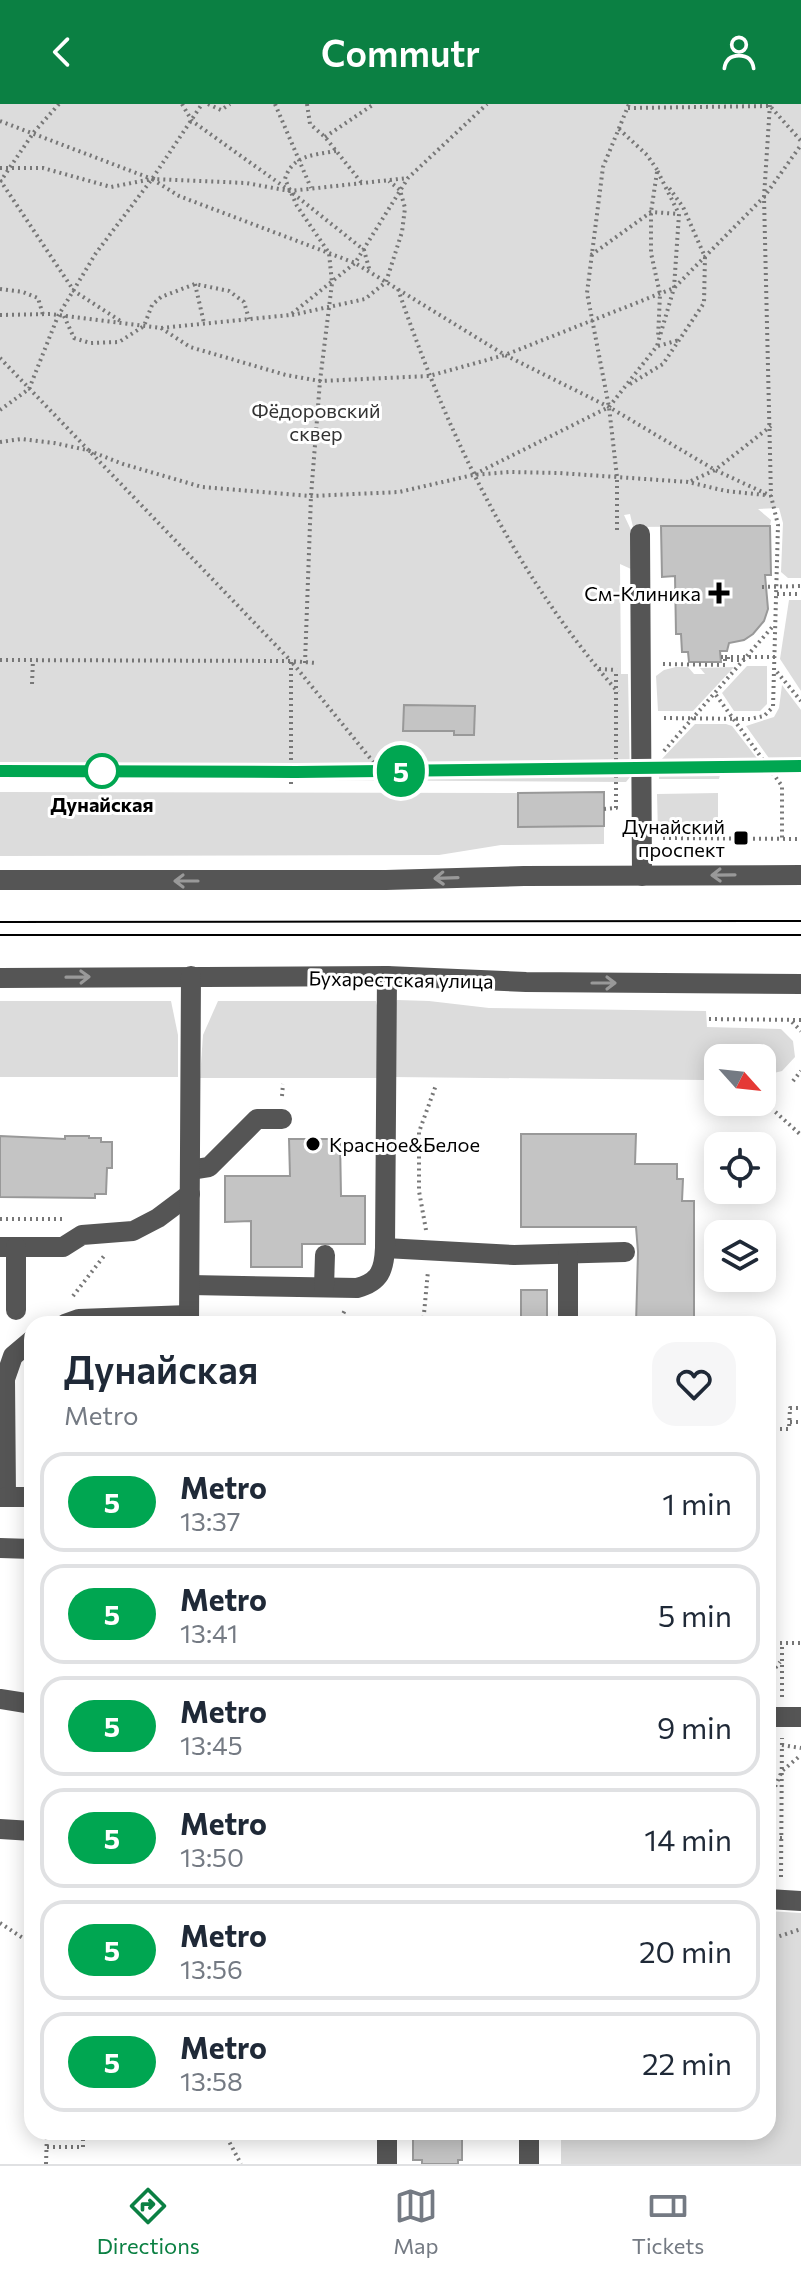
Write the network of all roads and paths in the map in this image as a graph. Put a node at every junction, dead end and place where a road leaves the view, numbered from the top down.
1 (59, 104) edge
2 (182, 104) edge
3 (205, 104) edge
4 (230, 104) edge
5 (275, 104) edge
6 (307, 104) edge
7 (374, 104) edge
8 (487, 104) edge
9 (770, 105) edge
10 (628, 106) edge
11 (0, 121) edge
12 (192, 121) junction
13 (619, 129) junction
14 (34, 132) junction
15 (325, 137) junction
16 (801, 143) edge
17 (336, 151) junction
18 (298, 158) junction
19 (0, 168) edge
20 (10, 168) junction
21 (657, 170) junction
22 (408, 178) junction
23 (152, 179) junction
24 (388, 180) junction
25 (0, 181) edge
26 (361, 182) junction
27 (311, 188) junction
28 (400, 190) junction
29 (290, 191) junction
30 (764, 197) junction
31 (683, 207) junction
32 (651, 212) junction
33 (679, 214) junction
34 (364, 250) junction
35 (329, 253) junction
36 (591, 255) junction
37 (705, 257) junction
38 (355, 263) junction
39 (371, 273) junction
40 (386, 282) junction
41 (332, 283) junction
42 (195, 284) junction
43 (674, 288) junction
44 (0, 289) edge
45 (398, 289) junction
46 (74, 291) junction
47 (660, 294) junction
48 (330, 307) junction
49 (0, 315) edge
50 (43, 315) junction
51 (290, 315) junction
52 (61, 316) junction
53 (249, 319) junction
54 (593, 321) junction
55 (204, 323) junction
56 (124, 324) junction
57 (144, 326) junction
58 (161, 328) junction
59 (679, 340) junction
60 (657, 346) junction
61 (505, 355) junction
62 (0, 358) edge
63 (429, 376) junction
64 (320, 381) junction
65 (625, 387) junction
66 (29, 389) junction
67 (609, 407) junction
68 (0, 410) edge
69 (771, 426) junction
70 (0, 442) edge
71 (87, 450) junction
72 (715, 470) junction
73 (473, 475) junction
74 (617, 477) junction
75 (688, 482) junction
76 (311, 496) junction
77 (771, 496) junction
78 (640, 534) dead end
79 (617, 536) dead end
80 (801, 586) edge
81 (762, 587) dead end
82 (777, 587) junction
83 (777, 594) junction
84 (801, 594) edge
85 (776, 623) junction
86 (776, 657) junction
87 (747, 658) junction
88 (0, 660) edge
89 (33, 660) junction
90 (291, 661) junction
91 (305, 663) junction
92 (316, 663) dead end
93 (689, 664) dead end
94 (617, 670) dead end
95 (776, 670) junction
96 (32, 684) dead end
97 (615, 689) junction
98 (715, 694) junction
99 (801, 701) edge
100 (641, 718) junction
101 (694, 718) junction
102 (734, 718) junction
103 (655, 761) dead end
104 (291, 784) dead end
105 (392, 785) dead end
106 (604, 809) dead end
107 (642, 838) junction
108 (782, 839) junction
109 (801, 839) edge
110 (801, 875) edge
111 (642, 876) junction
112 (0, 880) edge
113 (191, 976) junction
114 (387, 976) junction
115 (0, 978) edge
116 (801, 984) edge
117 (709, 1019) dead end
118 (790, 1020) junction
119 (801, 1020) edge
120 (801, 1031) edge
121 (801, 1071) edge
122 (793, 1081) dead end
123 (436, 1085) dead end
124 (776, 1113) edge
125 (282, 1119) dead end
126 (801, 1135) edge
127 (190, 1170) junction
128 (190, 1194) junction
129 (0, 1219) edge
130 (78, 1219) dead end
131 (123, 1232) junction
132 (8, 1247) edge
133 (385, 1248) junction
134 (428, 1249) junction
135 (625, 1252) dead end
136 (325, 1255) dead end
137 (568, 1255) junction
138 (190, 1285) junction
139 (324, 1287) junction
140 (69, 1301) dead end
141 (16, 1310) dead end
142 (189, 1316) edge
143 (424, 1316) edge
144 (568, 1316) edge
145 (24, 1347) edge
146 (801, 1408) edge
147 (790, 1422) junction
148 (801, 1422) edge
149 (776, 1429) edge
150 (3, 1485) edge
151 (24, 1494) edge
152 (0, 1548) edge
153 (24, 1549) edge
154 (776, 1643) edge
155 (782, 1643) junction
156 (801, 1643) edge
157 (782, 1660) junction
158 (776, 1667) edge
159 (0, 1699) edge
160 (24, 1703) edge
161 (784, 1717) edge
162 (782, 1745) junction
163 (801, 1748) edge
164 (801, 1755) edge
165 (782, 1771) junction
166 (776, 1785) edge
167 (0, 1829) edge
168 (24, 1830) edge
169 (776, 1838) edge
170 (782, 1838) junction
171 (783, 1900) edge
172 (0, 1923) edge
173 (801, 1929) edge
174 (776, 1937) edge
175 (24, 1939) edge
176 (47, 2140) edge
177 (83, 2140) edge
178 (228, 2140) edge
179 (387, 2140) edge
180 (529, 2140) edge
181 (47, 2147) junction
182 (46, 2164) edge
183 (241, 2164) edge
184 (387, 2164) edge
185 (529, 2164) edge

1 - 14 path
2 - 12 path
3 - 4 path
3 - 12 path
5 - 18 path
6 - 15 path
7 - 15 path
8 - 22 path
9 - 10 path
9 - 16 path
9 - 30 path
10 - 13 path
11 - 14 path
12 - 23 path
12 - 29 path
13 - 21 path
13 - 36 path
14 - 20 path
14 - 23 path
15 - 17 path
16 - 30 path
17 - 18 path
17 - 26 path
18 - 27 path
18 - 29 path
19 - 20 path
20 - 23 path
20 - 25 path
21 - 31 path
21 - 32 path
21 - 33 path
22 - 24 path
22 - 28 path
23 - 29 path
23 - 35 path
23 - 46 path
24 - 26 path
24 - 28 path
25 - 46 path
26 - 27 path
27 - 29 path
28 - 34 path
28 - 40 path
29 - 34 path
29 - 35 path
30 - 37 path
30 - 69 path
31 - 33 path
31 - 37 path
32 - 33 path
32 - 36 path
32 - 47 path
33 - 43 path
34 - 38 path
34 - 39 path
35 - 38 path
35 - 41 path
36 - 54 path
37 - 43 path
37 - 59 path
38 - 39 path
38 - 41 path
39 - 40 path
40 - 45 path
40 - 48 path
41 - 48 path
41 - 51 path
42 - 53 path
42 - 55 path
42 - 57 path
43 - 47 path
43 - 60 path
44 - 50 path
45 - 61 path
45 - 63 path
46 - 52 path
46 - 56 path
47 - 54 path
47 - 60 path
48 - 51 path
48 - 64 path
49 - 50 path
50 - 52 path
51 - 53 path
52 - 56 path
52 - 57 path
52 - 66 path
53 - 55 path
54 - 61 path
54 - 67 path
55 - 58 path
56 - 57 path
57 - 58 path
58 - 64 path
59 - 60 path
59 - 65 path
60 - 65 path
61 - 63 path
61 - 67 path
62 - 66 path
63 - 64 path
63 - 73 path
64 - 76 path
65 - 67 path
66 - 68 path
66 - 71 path
67 - 72 path
67 - 73 path
67 - 74 path
69 - 72 path
69 - 77 path
70 - 71 path
71 - 76 path
71 - 90 path
72 - 75 path
72 - 77 path
73 - 74 path
73 - 76 path
73 - 97 path
74 - 75 path
74 - 79 path
75 - 77 path
76 - 91 path
77 - 82 path
78 - 100 street
80 - 82 path
81 - 82 path
82 - 83 path
83 - 84 path
83 - 85 path
85 - 86 path
85 - 87 path
86 - 87 path
86 - 95 path
87 - 93 path
87 - 98 path
88 - 89 path
89 - 90 path
89 - 96 path
90 - 91 path
90 - 104 path
90 - 105 path
91 - 92 path
94 - 97 path
95 - 99 path
95 - 102 path
97 - 100 path
97 - 106 path
98 - 101 path
98 - 102 path
100 - 101 path
100 - 107 street
101 - 102 path
101 - 103 path
102 - 108 path
107 - 108 path
107 - 111 street
108 - 109 path
110 -> 111 street
111 -> 112 street
113 - 114 street, Бухарестская улица
115 -> 113 street, Бухарестская улица
113 - 127 street
114 -> 116 street, Бухарестская улица
114 - 133 street
117 - 118 path
118 - 119 path
118 - 120 path
121 - 122 path
123 - 134 path
124 - 126 path
125 - 127 street
127 - 128 street
128 - 131 street
128 - 138 street
129 - 130 path
131 - 132 street
131 - 140 path
132 - 141 street
133 - 134 street
133 - 139 street
134 - 137 street
134 - 143 path
135 - 137 street
136 - 139 street
137 - 144 street
138 - 139 street
138 - 142 street
145 - 150 street
146 - 147 path
147 - 148 path
147 - 149 path
150 - 151 street
152 - 153 street
154 - 155 path
155 - 156 path
155 - 157 path
157 - 158 path
157 - 161 path
159 - 160 street
161 - 162 path
162 - 163 path
162 - 165 path
164 - 165 path
165 - 166 path
165 - 170 path
167 - 168 street
169 - 170 path
170 - 171 path
172 - 175 path
173 - 174 path
176 - 181 path
177 - 181 path
178 - 183 path
179 - 184 street
180 - 185 street
181 - 182 path

